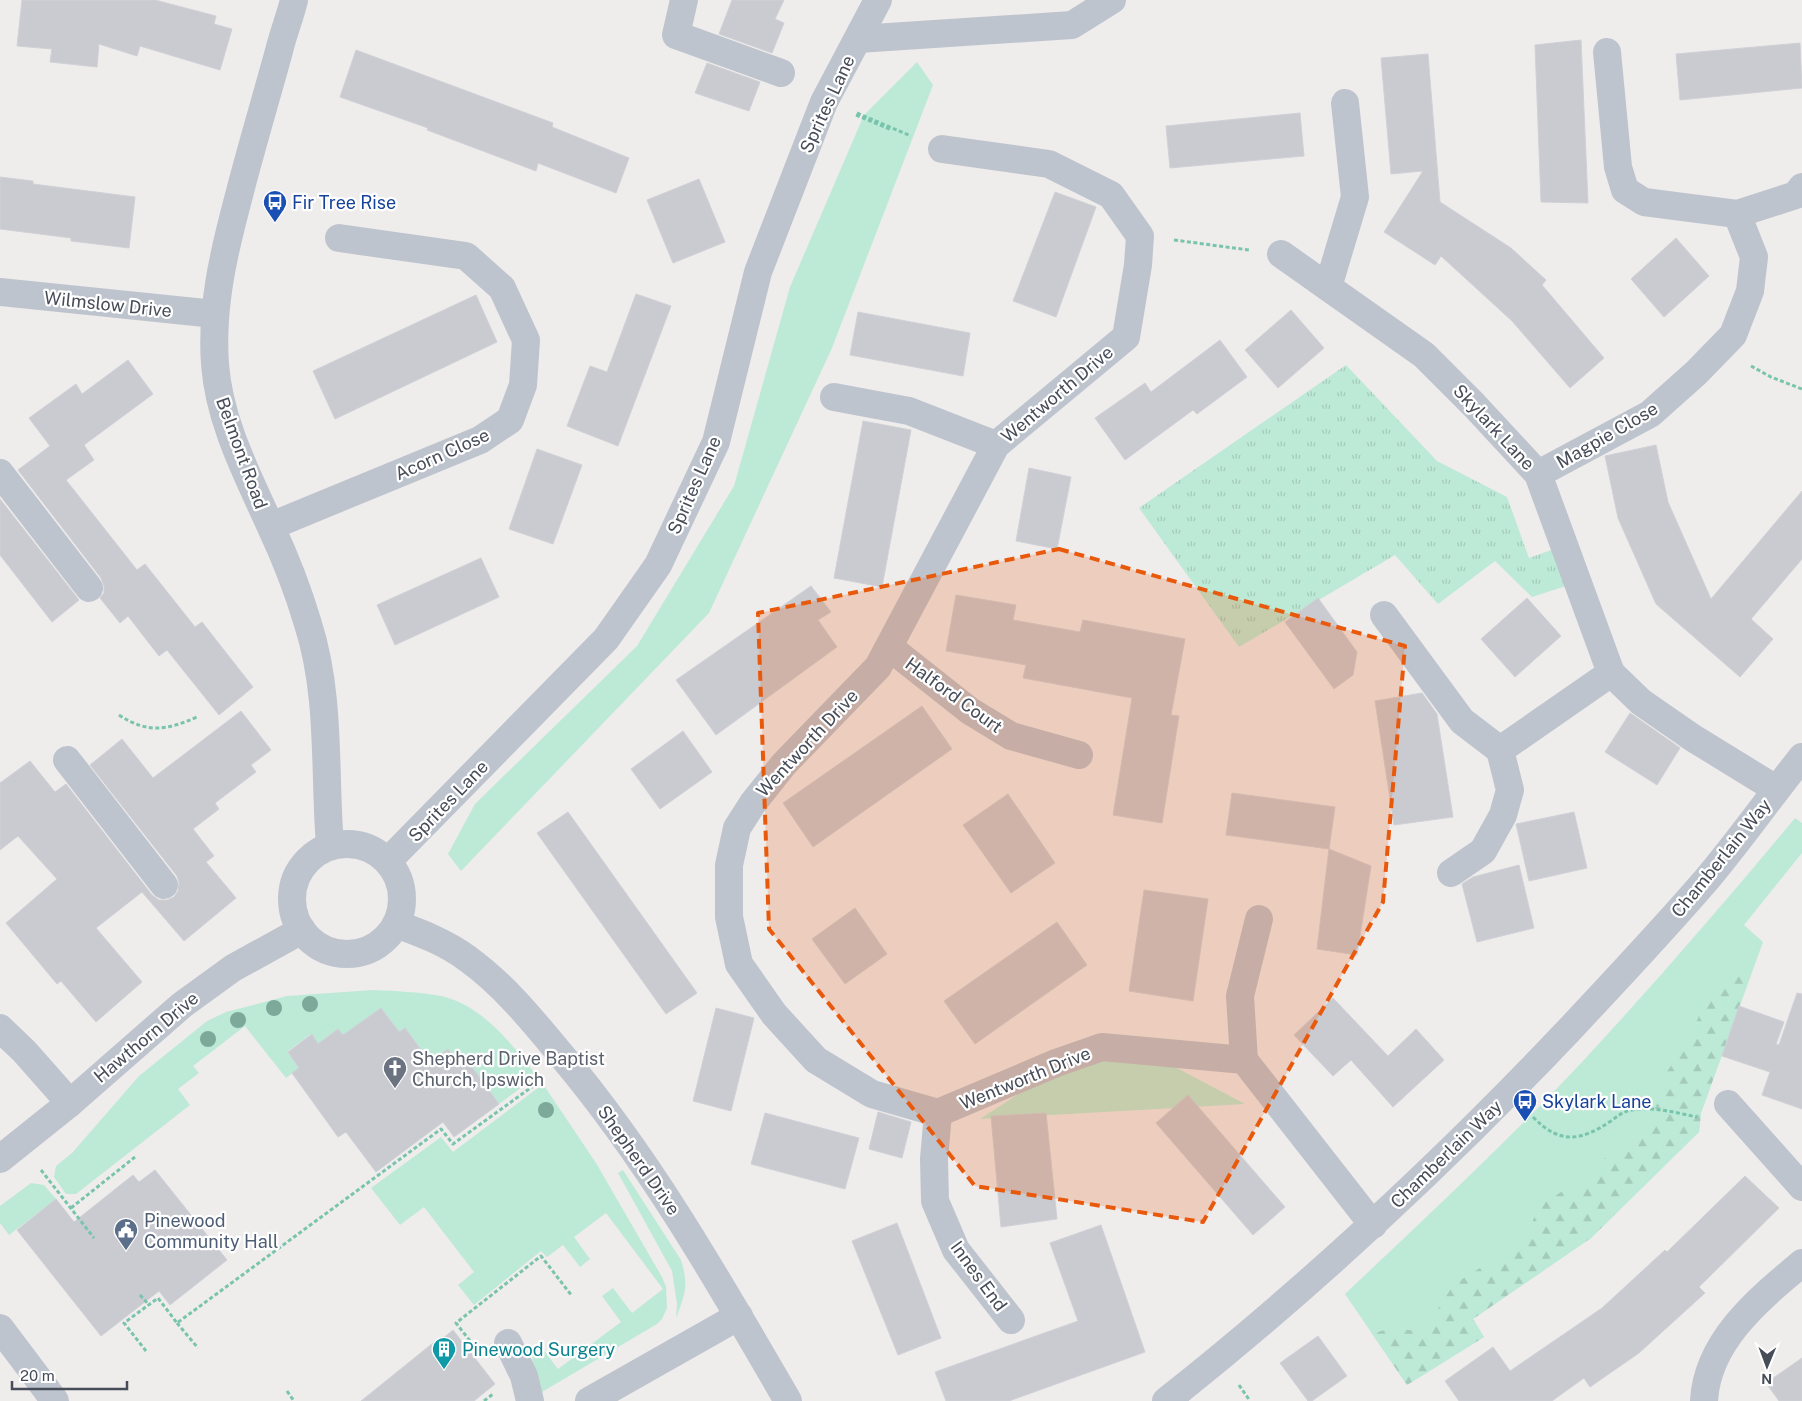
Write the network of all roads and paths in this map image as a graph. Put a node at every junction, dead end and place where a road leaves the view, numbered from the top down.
1 (294, 0) edge
2 (684, 0) edge
3 (878, 0) edge
4 (1112, 0) edge
5 (858, 39) junction
6 (1606, 52) dead end
7 (781, 73) dead end
8 (824, 102) junction
9 (1345, 103) dead end
10 (942, 149) joint
11 (1802, 187) edge
12 (1737, 214) junction
13 (1140, 236) junction
14 (339, 238) dead end
15 (1281, 254) joint
16 (1328, 287) junction
17 (0, 292) edge
18 (215, 314) junction
19 (1720, 349) junction
20 (1802, 389) edge
21 (834, 397) dead end
22 (996, 445) junction
23 (1, 474) edge
24 (1538, 474) junction
25 (271, 526) junction
26 (89, 588) dead end
27 (1384, 615) dead end
28 (889, 647) junction
29 (1612, 673) junction
30 (118, 715) dead end
31 (197, 716) dead end
32 (1500, 750) junction
33 (1080, 755) dead end
34 (1802, 757) edge
35 (67, 760) dead end
36 (1776, 789) junction
37 (330, 846) junction
38 (388, 862) junction
39 (1451, 873) dead end
40 (164, 885) dead end
41 (1260, 919) dead end
42 (396, 924) junction
43 (302, 930) junction
44 (0, 1028) edge
45 (1244, 1060) junction
46 (544, 1078) dead end
47 (1510, 1093) junction
48 (70, 1103) junction
49 (1728, 1104) dead end
50 (938, 1113) junction
51 (1705, 1119) dead end
52 (135, 1157) dead end
53 (0, 1159) edge
54 (40, 1169) dead end
55 (1802, 1187) edge
56 (71, 1208) junction
57 (1372, 1225) junction
58 (94, 1238) dead end
59 (1802, 1262) edge
60 (140, 1295) dead end
61 (149, 1305) junction
62 (738, 1316) junction
63 (1011, 1320) dead end
64 (177, 1323) junction
65 (0, 1328) edge
66 (508, 1343) dead end
67 (198, 1348) dead end
68 (146, 1352) dead end
69 (287, 1391) dead end
70 (55, 1401) edge
71 (294, 1401) edge
72 (530, 1401) edge
73 (589, 1401) edge
74 (788, 1401) edge
75 (1166, 1401) edge
76 (1704, 1401) edge

1 - 18 street, Belmont Road
2 - 7 street
3 - 5 street, Sprites Lane
4 - 5 street
5 - 8 street, Sprites Lane
6 - 12 street
8 - 10 path
8 - 38 street, Sprites Lane
9 - 16 street
10 - 13 street
11 - 12 street
12 - 19 street, Magpie Close
13 - 15 path
13 - 22 street, Wentworth Drive
14 - 25 street, Acorn Close
15 - 16 street, Skylark Lane
16 - 24 street, Skylark Lane
17 - 18 street, Wilmslow Drive
18 - 25 street, Belmont Road
19 - 20 path
19 - 24 street, Magpie Close
21 - 22 street
22 - 28 street, Wentworth Drive
23 - 26 street
24 - 29 street, Skylark Lane
25 - 37 street, Belmont Road
27 - 32 street
28 - 33 street, Halford Court
28 - 50 street, Wentworth Drive
29 - 32 street
29 - 36 street, Skylark Lane
30 - 31 path
32 - 39 street
34 - 36 street, Chamberlain Way
35 - 40 street
36 - 47 street, Chamberlain Way
37 - 38 street
37 - 43 street
38 - 42 street
41 - 45 street
42 - 43 street
42 - 62 street, Shepherd Drive
43 - 48 street, Hawthorn Drive
44 - 48 street
45 - 50 street, Wentworth Drive
45 - 57 street
46 - 64 path
47 - 51 path
47 - 57 street, Chamberlain Way
48 - 53 street, Hawthorn Drive
49 - 55 street
50 - 63 street, Innes End
52 - 56 path
54 - 56 path
56 - 58 path
57 - 75 street, Chamberlain Way
59 - 76 street
60 - 61 path
61 - 64 path
61 - 68 path
62 - 73 street
62 - 74 street, Shepherd Drive
64 - 67 path
65 - 70 street
66 - 72 street
69 - 71 path

